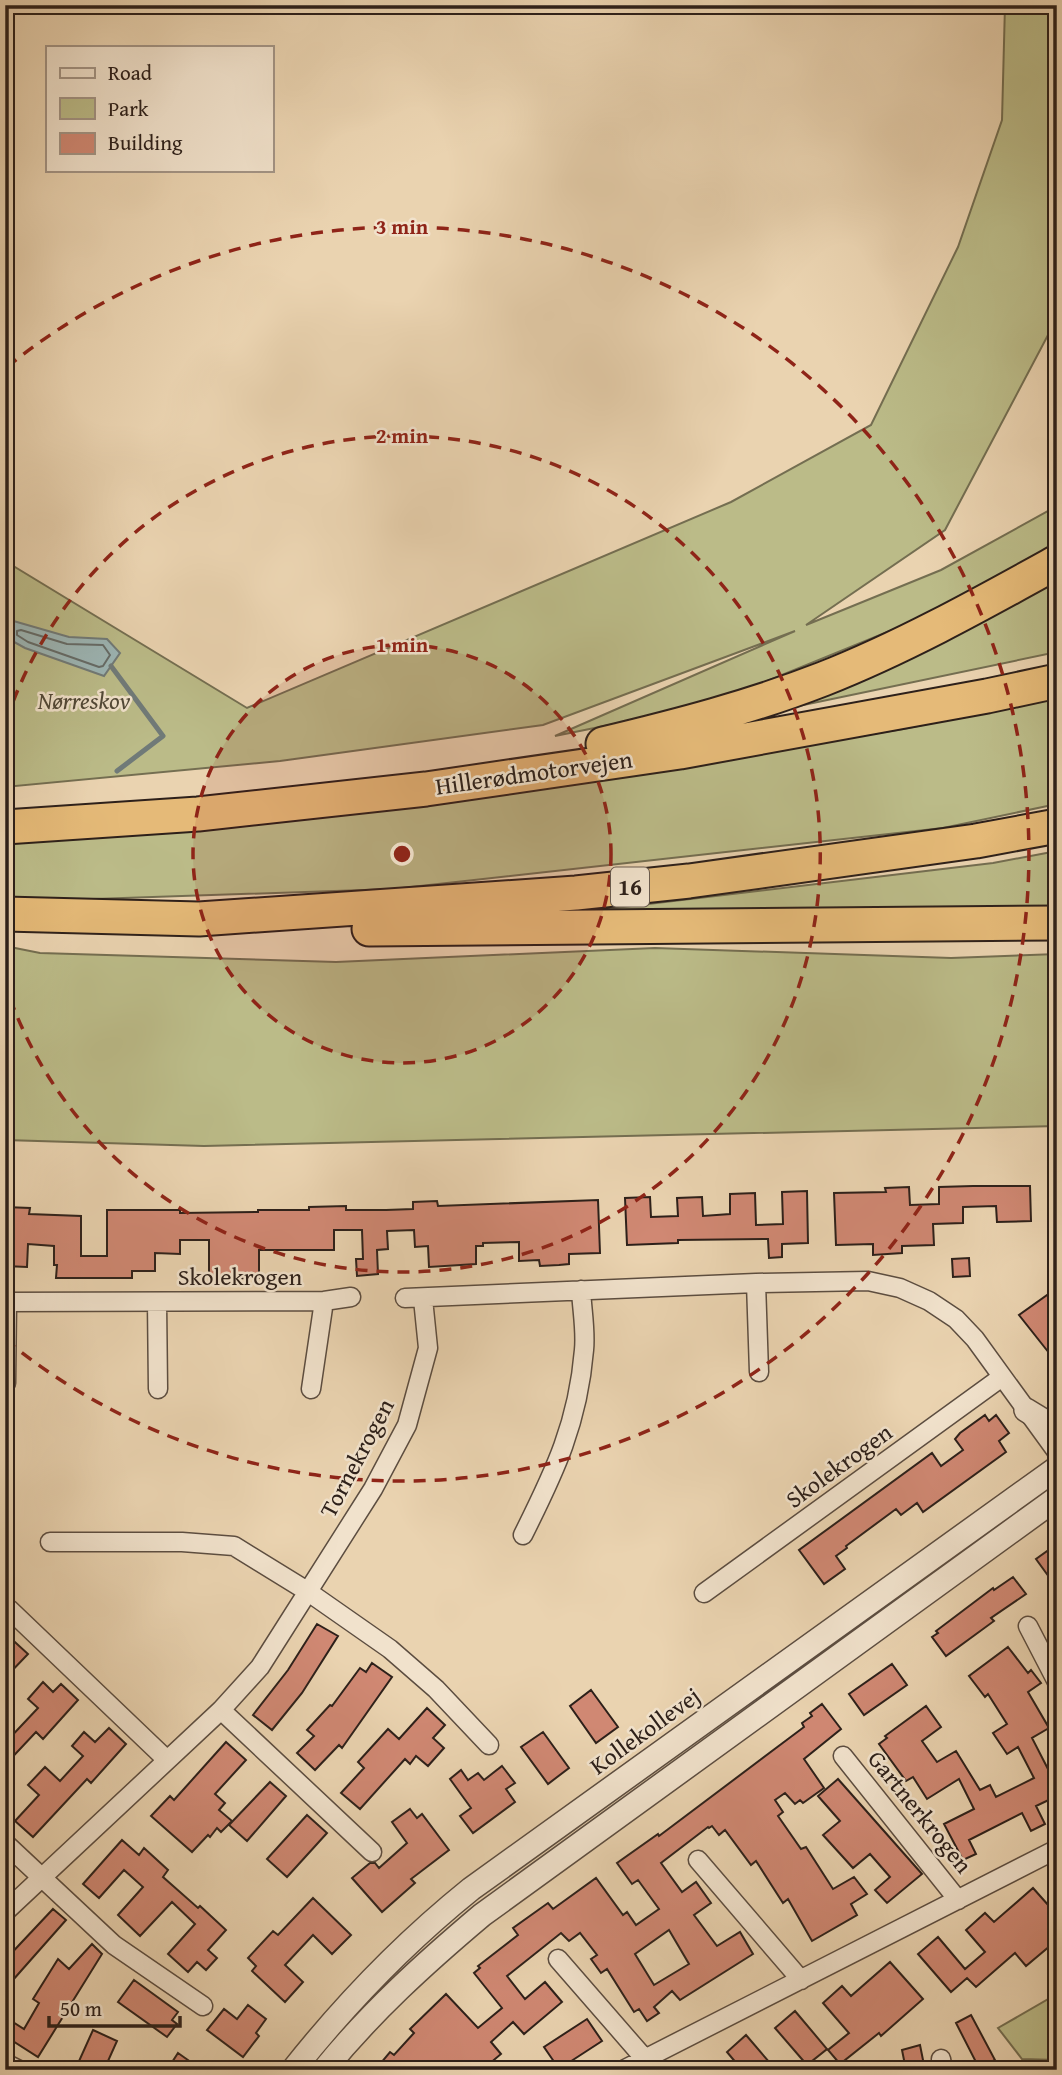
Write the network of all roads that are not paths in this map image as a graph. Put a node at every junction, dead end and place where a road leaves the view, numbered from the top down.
1 (1057, 562) edge
2 (1057, 681) edge
3 (426, 789) junction
4 (1057, 826) edge
5 (5, 827) edge
6 (5, 914) edge
7 (199, 919) junction
8 (1057, 923) edge
9 (756, 1283) junction
10 (581, 1290) junction
11 (351, 1297) dead end
12 (405, 1298) dead end
13 (423, 1298) junction
14 (324, 1301) junction
15 (6, 1302) edge
16 (157, 1302) junction
17 (759, 1372) dead end
18 (1002, 1377) junction
19 (6, 1383) edge
20 (158, 1389) dead end
21 (312, 1389) dead end
22 (1026, 1410) junction
23 (1057, 1429) edge
24 (1057, 1452) edge
25 (1057, 1468) edge
26 (1057, 1497) edge
27 (523, 1535) dead end
28 (50, 1542) dead end
29 (307, 1591) junction
30 (705, 1593) dead end
31 (9, 1608) dead end
32 (1028, 1626) dead end
33 (1057, 1682) edge
34 (221, 1710) junction
35 (489, 1745) dead end
36 (843, 1756) dead end
37 (167, 1760) junction
38 (5, 1843) edge
39 (1057, 1849) edge
40 (372, 1852) dead end
41 (698, 1860) dead end
42 (43, 1877) junction
43 (958, 1900) junction
44 (5, 1912) edge
45 (558, 1959) dead end
46 (801, 1980) junction
47 (203, 2006) dead end
48 (645, 2059) junction
49 (5, 2063) edge
50 (19, 2070) edge
51 (293, 2070) edge
52 (324, 2070) edge
53 (623, 2070) edge

1 - 3 highway
2 - 3 highway, Hillerødmotorvejen
3 - 5 highway, Hillerødmotorvejen
4 - 7 highway, 16
6 - 7 highway, 16
7 - 8 highway
9 - 10 street
9 - 17 street
9 - 18 street
10 - 13 street
10 - 27 street
11 - 14 street, Skolekrogen
12 - 13 street
13 - 29 street, Tornekrogen
14 - 16 street, Skolekrogen
14 - 21 street, Skolekrogen
15 - 16 street, Skolekrogen
15 - 19 street, Skolekrogen
16 - 20 street, Skolekrogen
18 - 22 street
18 - 30 street, Skolekrogen
22 - 23 street
22 - 24 street
25 - 51 street, Kollekollevej
26 - 52 street
28 - 29 street
29 - 34 street, Tornekrogen
29 - 35 street
31 - 37 street
32 - 33 street
34 - 37 street, Tornekrogen
34 - 40 street
36 - 43 street, Gartnerkrogen
37 - 42 street, Tornekrogen
38 - 42 street
39 - 43 street, Gartnerkrogen
41 - 46 street
42 - 44 street, Tornekrogen
42 - 47 street
43 - 46 street, Gartnerkrogen
45 - 48 street
46 - 48 street, Gartnerkrogen
48 - 53 street, Gartnerkrogen
49 - 50 street

